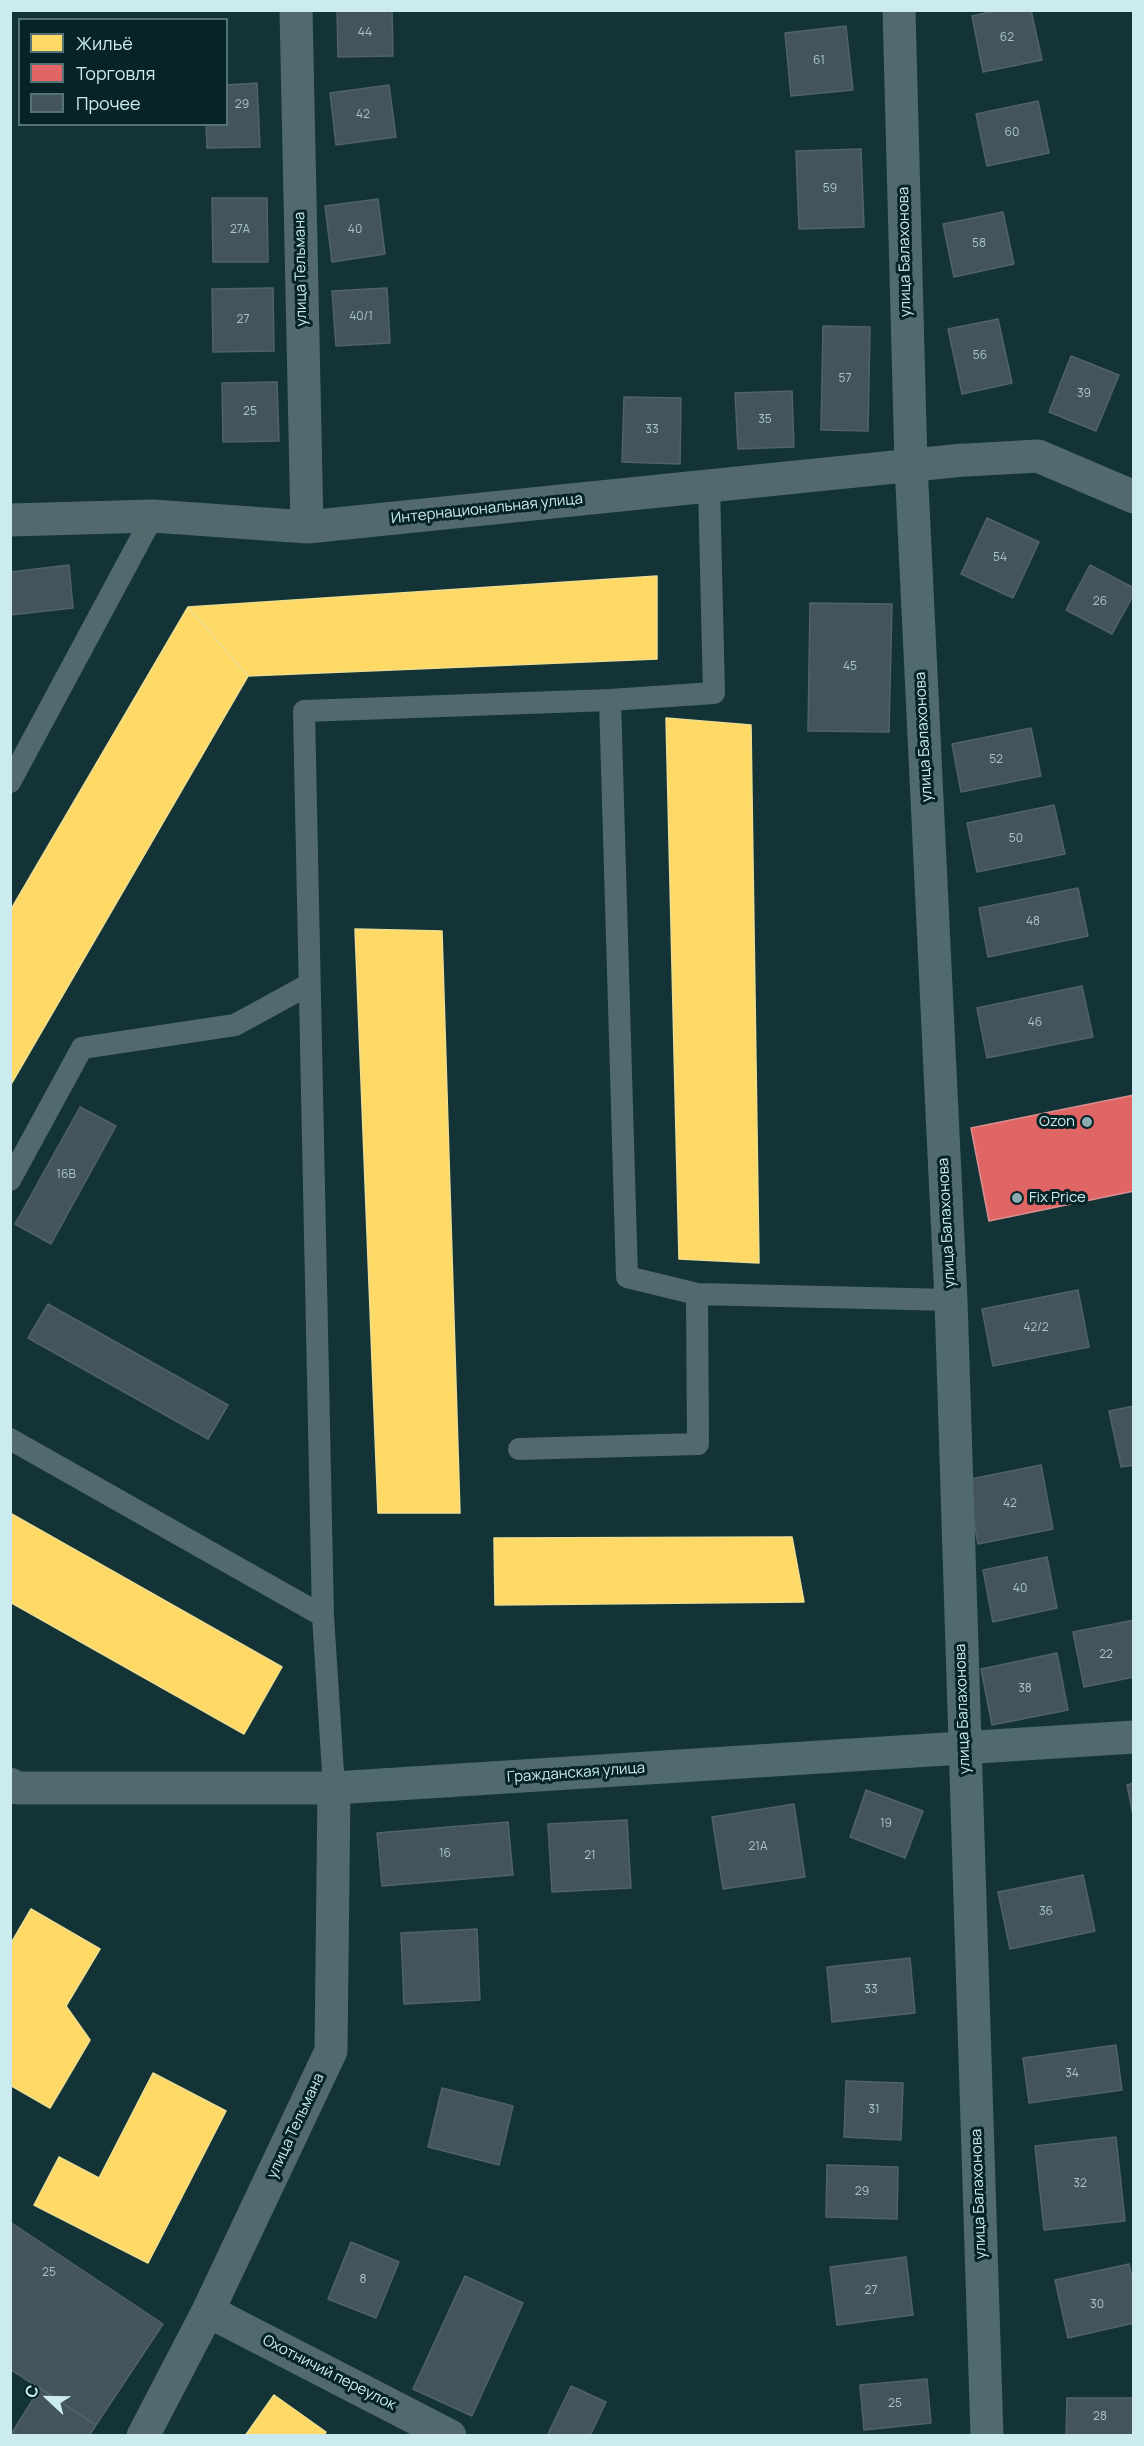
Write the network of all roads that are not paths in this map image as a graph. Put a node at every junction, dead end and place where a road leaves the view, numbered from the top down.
1 (296, 10) edge
2 (899, 10) edge
3 (911, 464) junction
4 (709, 486) junction
5 (1134, 497) edge
6 (153, 516) junction
7 (10, 520) edge
8 (306, 528) junction
9 (610, 700) junction
10 (10, 782) edge
11 (308, 985) junction
12 (10, 1180) edge
13 (697, 1294) junction
14 (951, 1300) junction
15 (10, 1439) edge
16 (519, 1449) dead end
17 (323, 1616) junction
18 (1134, 1737) edge
19 (964, 1749) junction
20 (334, 1788) junction
21 (13, 1790) edge
22 (208, 2311) junction
23 (143, 2436) edge
24 (450, 2436) edge
25 (987, 2436) edge

1 - 8 street, улица Тельмана
2 - 3 street, улица Балахонова
3 - 4 street, Интернациональная улица
3 - 5 street, Интернациональная улица
3 - 14 street, улица Балахонова
4 - 8 street, Интернациональная улица
4 - 9 lane
6 - 7 street, Интернациональная улица
6 - 8 street, Интернациональная улица
6 - 10 lane
9 - 11 lane
9 - 13 lane
11 - 12 lane
11 - 17 lane
13 - 14 lane
13 - 16 lane
14 - 19 street, улица Балахонова
15 - 17 lane
17 - 20 lane
18 - 19 street, Гражданская улица
19 - 20 street, Гражданская улица
19 - 25 street, улица Балахонова
20 - 21 street, Гражданская улица
20 - 22 street, улица Тельмана
22 - 23 street, улица Тельмана
22 - 24 street, Охотничий переулок

